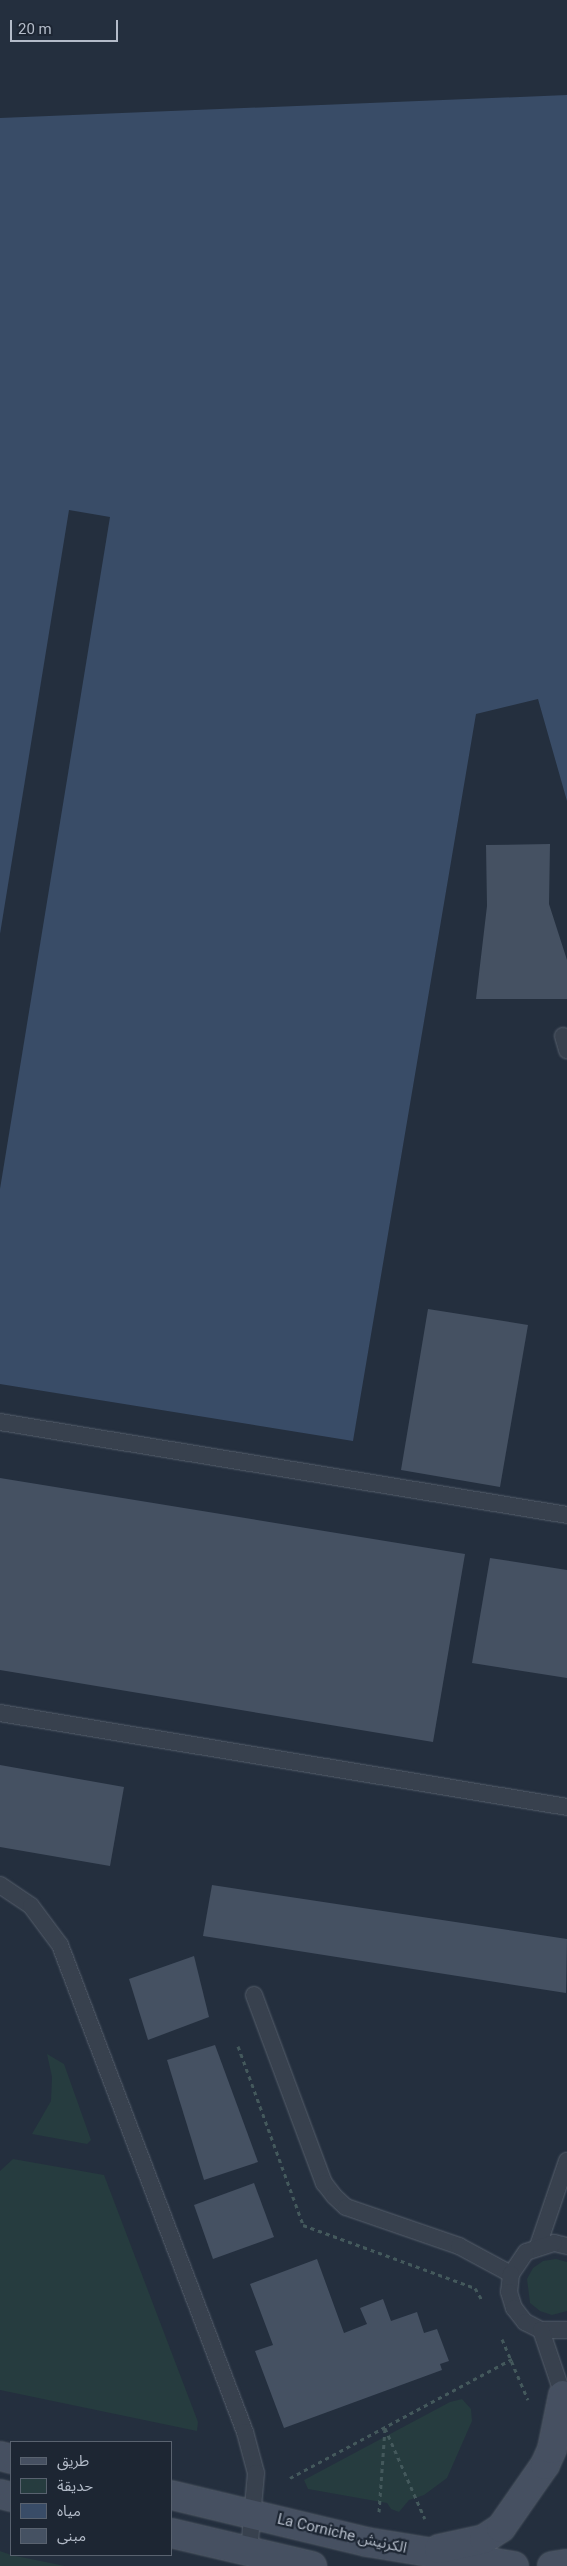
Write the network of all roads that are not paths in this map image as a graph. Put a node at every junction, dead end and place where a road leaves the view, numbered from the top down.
1 (0, 1422) edge
2 (567, 1515) edge
3 (0, 1713) edge
4 (567, 1806) edge
5 (0, 1885) edge
6 (254, 1995) dead end
7 (567, 2162) edge
8 (538, 2246) junction
9 (567, 2246) edge
10 (511, 2274) junction
11 (541, 2330) junction
12 (567, 2330) edge
13 (565, 2401) edge
14 (172, 2496) edge
15 (254, 2514) junction
16 (172, 2533) edge
17 (249, 2551) junction
18 (427, 2552) junction
19 (567, 2564) edge
20 (312, 2566) edge
21 (514, 2566) edge
22 (552, 2566) edge

1 - 2 lane
3 - 4 lane
5 - 15 lane
6 - 10 lane
7 - 8 lane
8 - 9 lane
8 - 10 lane
10 - 11 lane
11 - 12 lane
11 - 13 lane
13 - 18 main road
14 - 15 main road, La Corniche الكرنيش
15 - 17 lane
15 - 18 main road, La Corniche الكرنيش
16 - 17 main road
17 - 20 main road
18 - 21 main road, La Corniche الكرنيش
19 - 22 main road

